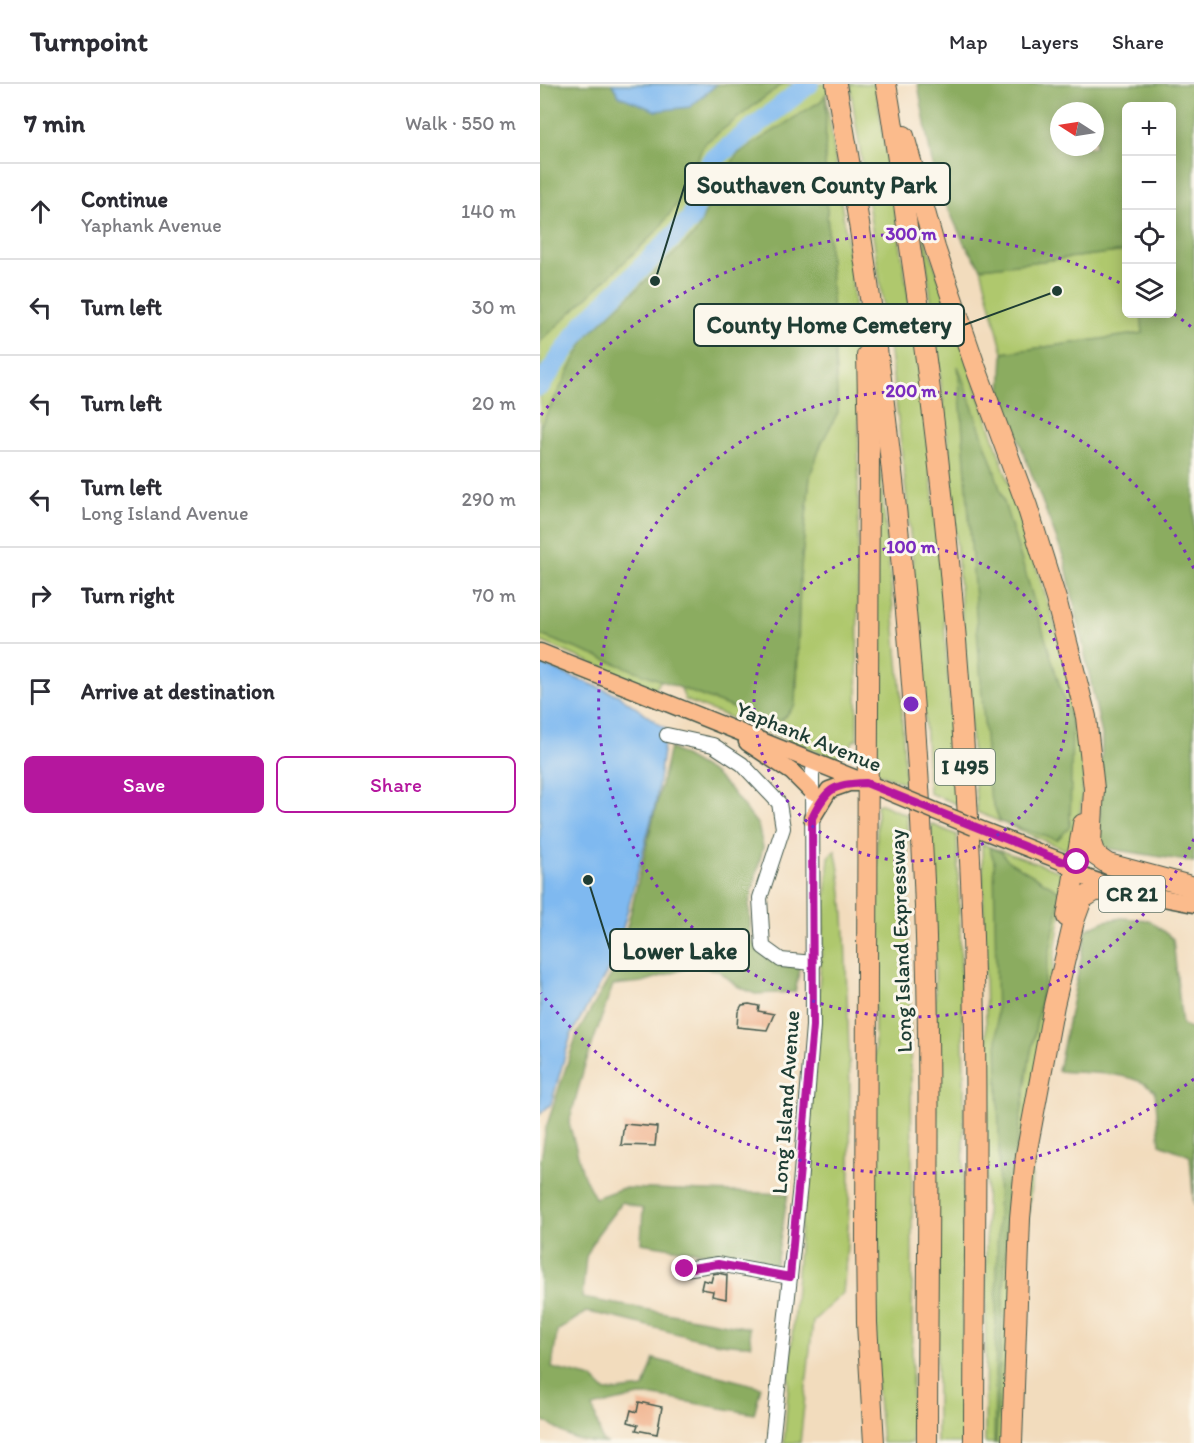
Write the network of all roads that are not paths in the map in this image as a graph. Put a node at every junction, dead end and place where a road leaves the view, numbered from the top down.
1 (836, 84) edge
2 (887, 89) edge
3 (857, 202) junction
4 (540, 652) edge
5 (726, 727) junction
6 (667, 735) dead end
7 (1089, 743) junction
8 (815, 763) junction
9 (874, 786) junction
10 (812, 792) junction
11 (812, 818) junction
12 (1071, 865) junction
13 (1194, 887) edge
14 (1122, 890) junction
15 (1194, 904) edge
16 (814, 963) junction
17 (1054, 1005) junction
18 (685, 1269) dead end
19 (790, 1277) junction
20 (772, 1443) edge
21 (874, 1443) edge
22 (927, 1443) edge
23 (974, 1443) edge
24 (1011, 1443) edge

1 - 3 highway, Long Island Expressway / I 495
2 - 7 highway
2 - 23 highway, I 495
3 - 9 highway
3 - 22 highway, Long Island Expressway / I 495
4 - 5 main road, Yaphank Avenue / CR 21
5 - 8 main road, Yaphank Avenue / CR 21
5 - 10 main road
6 - 16 street
7 - 12 highway
7 - 13 highway
8 - 9 main road, Yaphank Avenue / CR 21
8 - 10 street, Long Island Avenue
9 - 11 main road
9 - 12 main road, Yaphank Avenue / CR 21, bridge
9 - 21 highway
10 - 11 street, Long Island Avenue
11 - 16 street, Long Island Avenue
12 - 13 main road, Yaphank Avenue / CR 21
12 - 14 main road, Yaphank Avenue / CR 21
12 - 17 highway
14 - 15 main road, Yaphank Avenue / CR 21
14 - 17 highway
16 - 19 street, Long Island Avenue
17 - 24 highway
18 - 19 street
19 - 20 street, Long Island Avenue

